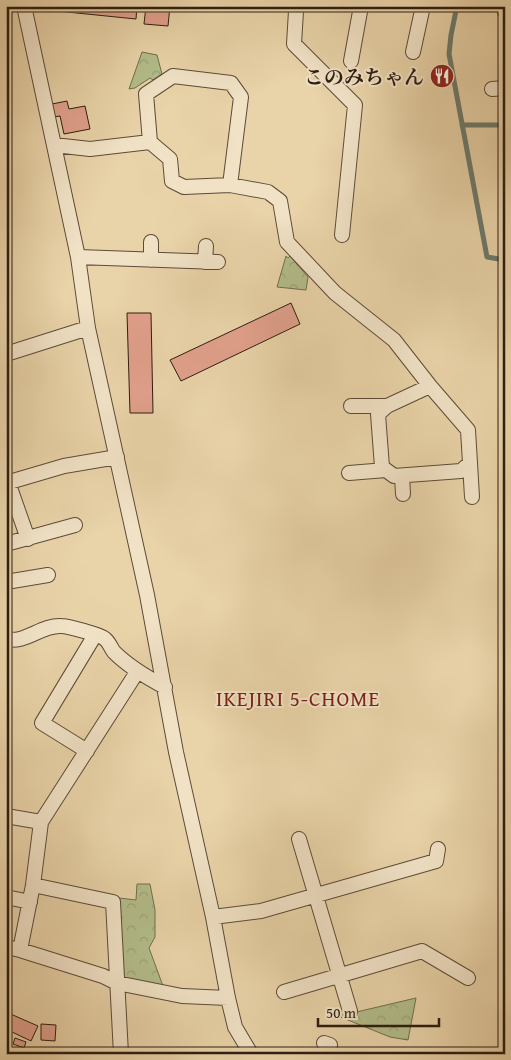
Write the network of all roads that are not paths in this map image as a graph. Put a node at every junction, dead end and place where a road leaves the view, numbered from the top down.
1 (24, 6) edge
2 (298, 6) edge
3 (361, 6) edge
4 (423, 6) edge
5 (503, 6) edge
6 (505, 12) edge
7 (413, 52) dead end
8 (351, 61) dead end
9 (150, 142) junction
10 (54, 145) junction
11 (230, 185) junction
12 (342, 235) dead end
13 (151, 242) dead end
14 (206, 246) dead end
15 (78, 258) junction
16 (151, 260) junction
17 (88, 328) junction
18 (6, 354) edge
19 (430, 386) junction
20 (351, 406) dead end
21 (387, 406) junction
22 (117, 457) junction
23 (470, 463) junction
24 (386, 470) junction
25 (349, 473) dead end
26 (402, 476) junction
27 (7, 482) edge
28 (403, 494) dead end
29 (472, 496) dead end
30 (75, 526) dead end
31 (28, 538) junction
32 (6, 544) edge
33 (48, 575) dead end
34 (6, 582) edge
35 (95, 635) junction
36 (6, 639) edge
37 (137, 672) junction
38 (165, 687) junction
39 (86, 751) junction
40 (6, 816) edge
41 (41, 822) junction
42 (299, 839) dead end
43 (438, 849) dead end
44 (33, 885) junction
45 (316, 896) junction
46 (6, 897) edge
47 (30, 902) junction
48 (213, 917) junction
49 (13, 948) edge
50 (339, 976) junction
51 (459, 978) dead end
52 (117, 983) junction
53 (284, 992) dead end
54 (228, 998) junction
55 (350, 1011) dead end
56 (121, 1054) edge
57 (251, 1054) edge

1 - 10 street
2 - 12 street
3 - 8 street
4 - 7 street
5 - 6 street
9 - 10 street
9 - 11 street
9 - 11 street
10 - 15 street
11 - 19 street
13 - 16 street
14 - 16 street
15 - 16 street
15 - 17 street
17 - 18 street
17 - 22 street
19 - 21 street
19 - 23 street
20 - 21 street
21 - 24 street
22 - 27 street
22 - 38 street
23 - 26 street
23 - 29 street
24 - 25 street
24 - 26 street
26 - 28 street
27 - 31 street
30 - 31 street
31 - 32 street
33 - 34 street
35 - 36 street
35 - 37 street
35 - 39 street
37 - 38 street
37 - 39 street
38 - 48 street
39 - 41 street
40 - 41 street
41 - 44 street
42 - 45 street
43 - 45 street
44 - 47 street
44 - 52 street
45 - 48 street
45 - 50 street
46 - 47 street
47 - 49 street
48 - 54 street
49 - 52 street
50 - 51 street
50 - 53 street
50 - 55 street
52 - 54 street
52 - 56 street
54 - 57 street

